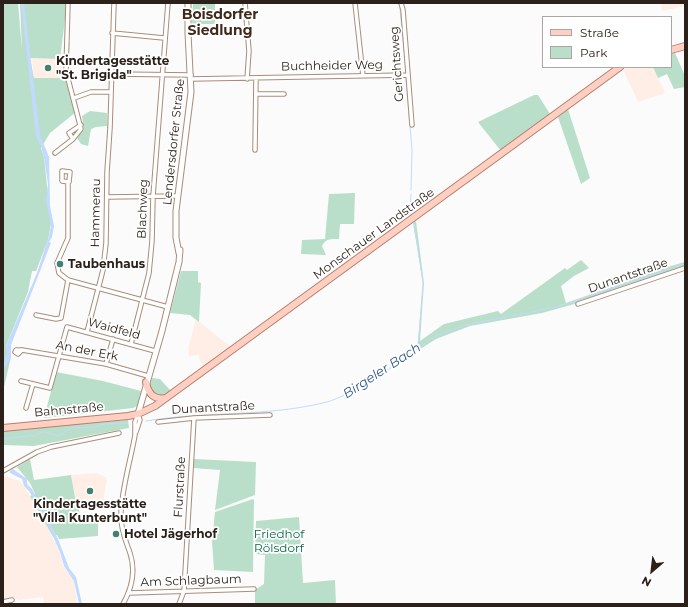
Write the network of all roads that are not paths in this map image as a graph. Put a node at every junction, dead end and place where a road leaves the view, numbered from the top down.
1 (68, 3) edge
2 (114, 3) edge
3 (168, 3) edge
4 (188, 3) edge
5 (245, 3) edge
6 (355, 3) edge
7 (400, 3) edge
8 (112, 33) junction
9 (164, 38) junction
10 (685, 46) edge
11 (672, 50) edge
12 (619, 68) edge
13 (112, 74) junction
14 (162, 74) junction
15 (408, 75) junction
16 (363, 76) junction
17 (191, 77) junction
18 (256, 78) junction
19 (247, 79) junction
20 (111, 92) junction
21 (256, 94) junction
22 (284, 94) dead end
23 (74, 98) junction
24 (81, 125) junction
25 (412, 125) dead end
26 (73, 139) junction
27 (255, 150) dead end
28 (55, 153) dead end
29 (68, 182) dead end
30 (152, 196) junction
31 (178, 196) junction
32 (107, 197) junction
33 (685, 268) edge
34 (68, 280) junction
35 (99, 288) junction
36 (143, 300) junction
37 (578, 304) dead end
38 (168, 307) junction
39 (36, 315) dead end
40 (87, 332) junction
41 (113, 339) junction
42 (131, 344) junction
43 (22, 350) dead end
44 (156, 351) junction
45 (59, 356) junction
46 (106, 364) junction
47 (148, 377) junction
48 (21, 381) dead end
49 (33, 384) junction
50 (166, 398) junction
51 (26, 408) dead end
52 (138, 414) junction
53 (270, 415) dead end
54 (194, 418) junction
55 (158, 422) dead end
56 (3, 428) edge
57 (119, 433) dead end
58 (3, 471) edge
59 (254, 589) dead end
60 (184, 591) junction
61 (129, 593) junction
62 (12, 600) dead end
63 (3, 602) edge
64 (123, 604) edge
65 (179, 604) edge

1 - 23 street
2 - 8 street, Hammerau
3 - 9 street, Blachweg
4 - 17 street, Lendersdorfer Straße
5 - 19 street
6 - 16 street
7 - 15 street, Gerichtsweg
8 - 9 street
8 - 13 street, Hammerau
9 - 14 street, Blachweg
10 - 11 main road
12 - 50 main road, Monschauer Landstraße
13 - 14 street, Buchheider Weg
13 - 20 street, Hammerau
14 - 17 street, Buchheider Weg
14 - 30 street, Blachweg
15 - 16 street, Buchheider Weg
15 - 25 street, Gerichtsweg
16 - 18 street, Buchheider Weg
17 - 19 street, Buchheider Weg
17 - 31 street, Lendersdorfer Straße
18 - 19 street, Buchheider Weg
18 - 21 street
20 - 23 street
20 - 32 street, Hammerau
21 - 22 street
21 - 27 street
23 - 24 street
24 - 26 street
24 - 26 street
26 - 28 street
29 - 34 street
30 - 31 street
30 - 32 street
30 - 36 street, Blachweg
31 - 38 street, Lendersdorfer Straße
32 - 35 street, Hammerau
33 - 37 street, Dunantstraße
34 - 35 street
34 - 39 street
35 - 36 street
35 - 40 street, Hammerau
36 - 38 street
36 - 42 street, Blachweg
38 - 44 street, Lendersdorfer Straße
40 - 41 street, Waidfeld
40 - 45 street, Waidfeld
41 - 42 street, Waidfeld
41 - 46 street
42 - 44 street, Waidfeld
43 - 45 street, An der Erk
44 - 47 street, Lendersdorfer Straße
45 - 46 street, An der Erk
45 - 49 street
46 - 47 street, An der Erk
47 - 50 main road
47 - 52 street, Lendersdorfer Straße
48 - 49 street
49 - 51 street
50 - 52 main road, Monschauer Landstraße
52 - 56 main road, Bahnstraße
52 - 61 street
53 - 54 street, Dunantstraße
54 - 55 street, Dunantstraße
54 - 60 street, Flurstraße
57 - 58 street
59 - 60 street, Am Schlagbaum
60 - 61 street, Am Schlagbaum
60 - 65 street, Flurstraße
61 - 64 street
62 - 63 street

